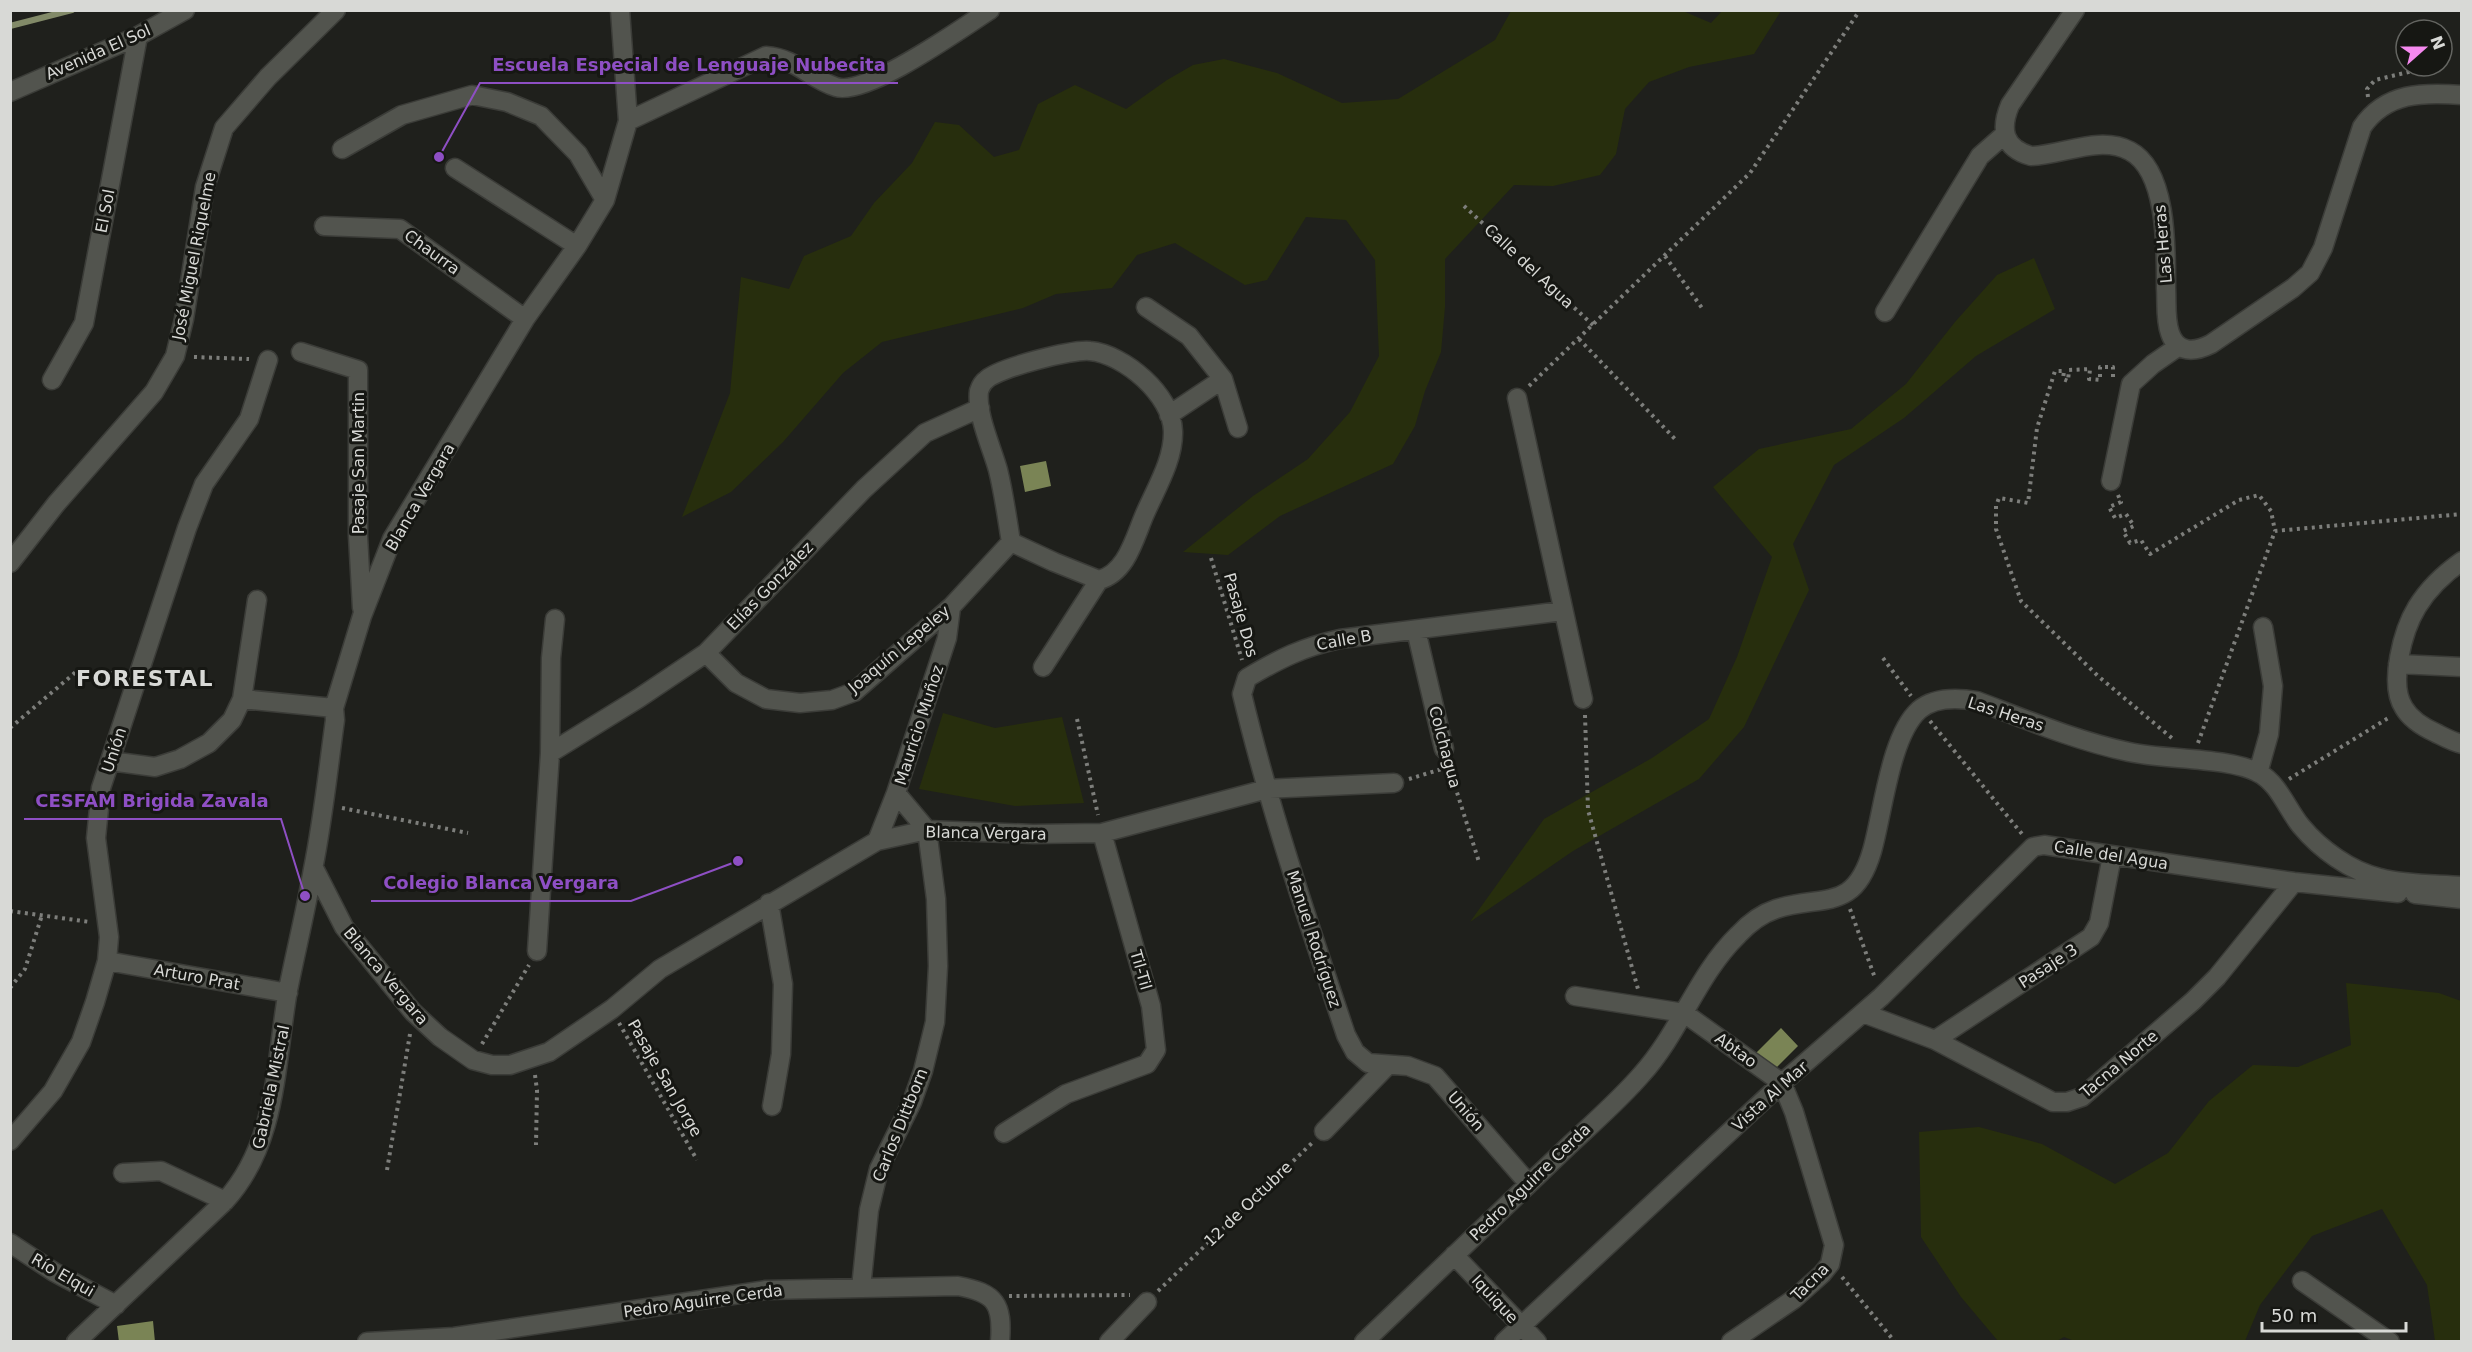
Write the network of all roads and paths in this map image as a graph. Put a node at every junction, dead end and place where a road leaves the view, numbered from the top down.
1 (185, 10) edge
2 (336, 10) edge
3 (620, 10) edge
4 (990, 10) edge
5 (1860, 10) edge
6 (2075, 10) edge
7 (138, 36) junction
8 (10, 92) edge
9 (2462, 95) edge
10 (628, 121) junction
11 (2005, 134) junction
12 (342, 149) dead end
13 (455, 168) dead end
14 (605, 200) junction
15 (1464, 207) dead end
16 (324, 226) dead end
17 (577, 246) junction
18 (1665, 256) junction
19 (1146, 307) dead end
20 (1702, 308) dead end
21 (1885, 312) dead end
22 (525, 319) junction
23 (1593, 325) junction
24 (1579, 339) junction
25 (2179, 346) junction
26 (301, 352) dead end
27 (175, 356) junction
28 (268, 360) joint
29 (2124, 377) dead end
30 (1223, 379) junction
31 (52, 380) dead end
32 (1517, 398) joint
33 (980, 408) junction
34 (1169, 415) junction
35 (1238, 428) dead end
36 (1675, 439) dead end
37 (2111, 481) joint
38 (2462, 514) edge
39 (2275, 531) junction
40 (1011, 542) junction
41 (1211, 558) dead end
42 (2462, 561) edge
43 (10, 562) edge
44 (1099, 580) junction
45 (256, 600) dead end
46 (951, 607) junction
47 (1563, 611) junction
48 (362, 616) junction
49 (555, 619) dead end
50 (2263, 627) dead end
51 (1416, 630) junction
52 (706, 653) junction
53 (1883, 658) dead end
54 (2398, 664) junction
55 (1043, 667) dead end
56 (2462, 667) edge
57 (138, 675) junction
58 (1247, 678) junction
59 (242, 699) junction
60 (1583, 699) joint
61 (334, 708) junction
62 (2403, 708) junction
63 (1920, 709) junction
64 (1077, 719) dead end
65 (10, 728) edge
66 (2462, 744) edge
67 (550, 753) junction
68 (1447, 758) junction
69 (2192, 761) junction
70 (110, 762) junction
71 (2258, 773) junction
72 (1394, 783) joint
73 (2276, 788) junction
74 (1267, 789) junction
75 (896, 793) junction
76 (323, 805) junction
77 (927, 830) junction
78 (468, 833) dead end
79 (1102, 834) junction
80 (877, 841) junction
81 (2033, 847) junction
82 (2112, 856) junction
83 (1479, 862) dead end
84 (314, 868) junction
85 (2294, 882) junction
86 (2462, 886) edge
87 (2420, 889) junction
88 (1845, 894) junction
89 (2462, 899) edge
90 (769, 903) junction
91 (10, 910) edge
92 (42, 915) junction
93 (109, 924) junction
94 (537, 951) joint
95 (107, 961) junction
96 (10, 988) edge
97 (288, 993) junction
98 (1575, 996) dead end
99 (1881, 997) junction
100 (1643, 1007) junction
101 (612, 1009) junction
102 (413, 1012) junction
103 (1684, 1013) junction
104 (1863, 1013) junction
105 (1935, 1040) junction
106 (473, 1060) junction
107 (1387, 1066) junction
108 (1782, 1083) junction
109 (537, 1090) dead end
110 (772, 1106) dead end
111 (1324, 1131) joint
112 (1004, 1133) dead end
113 (10, 1142) edge
114 (536, 1145) dead end
115 (697, 1160) dead end
116 (387, 1170) dead end
117 (123, 1173) dead end
118 (1529, 1184) junction
119 (225, 1201) junction
120 (10, 1243) edge
121 (1454, 1255) junction
122 (1830, 1264) junction
123 (2302, 1281) dead end
124 (861, 1288) junction
125 (990, 1296) junction
126 (1147, 1302) junction
127 (116, 1305) junction
128 (1520, 1326) junction
129 (456, 1339) edge
130 (76, 1341) edge
131 (367, 1341) edge
132 (1000, 1341) edge
133 (1109, 1341) edge
134 (1365, 1341) edge
135 (1504, 1341) edge
136 (1537, 1341) edge
137 (1731, 1341) edge
138 (1895, 1341) edge
139 (2390, 1341) edge

1 - 7 street, Avenida El Sol
2 - 27 street, José Miguel Riquelme
3 - 10 street, Blanca Vergara
4 - 10 street
5 - 18 path
6 - 11 street
7 - 8 street, Avenida El Sol
7 - 31 street, El Sol
9 - 25 street
10 - 14 street, Blanca Vergara
11 - 21 street
11 - 25 street, Las Heras
12 - 14 street
13 - 17 street
14 - 17 street, Blanca Vergara
15 - 23 path, Calle del Agua
16 - 22 street, Chaurra
17 - 22 street, Blanca Vergara
18 - 20 path
18 - 23 path
19 - 30 street
22 - 48 street, Blanca Vergara
23 - 24 path
24 - 32 path
24 - 36 path
25 - 37 street
26 - 48 street, Pasaje San Martin
27 - 28 path
27 - 43 street, José Miguel Riquelme
28 - 57 street, Unión
29 - 69 path
30 - 34 street
30 - 35 street
32 - 47 street
33 - 34 street
33 - 40 street
33 - 52 street, Elías González
34 - 44 street
37 - 39 path
38 - 39 path
39 - 69 path
40 - 44 street
40 - 46 street, Joaquín Lepeley
41 - 58 path, Pasaje Dos
42 - 54 street
44 - 55 street
45 - 59 street
46 - 52 street, Joaquín Lepeley
46 - 75 street, Mauricio Muñoz
47 - 51 street, Calle B
47 - 60 street
48 - 61 street, Blanca Vergara
49 - 67 street
50 - 71 street
51 - 58 street, Calle B
51 - 68 street, Colchagua
52 - 67 street, Elías González
53 - 63 path, Calle del Agua
54 - 56 street
54 - 62 street
57 - 65 path
57 - 70 street, Unión
58 - 74 street
59 - 61 street
59 - 70 street
60 - 100 path
61 - 76 street, Blanca Vergara
62 - 66 street
62 - 73 path
63 - 69 street, Las Heras
63 - 81 path, Calle del Agua
63 - 88 street
64 - 79 path
67 - 94 street
68 - 72 path
68 - 83 path, Colchagua
69 - 71 street, Las Heras
70 - 93 street, Unión
71 - 73 street, Las Heras
72 - 74 street, Blanca Vergara
73 - 87 street, Las Heras
74 - 79 street, Blanca Vergara
74 - 107 street, Manuel Rodríguez
75 - 77 street
75 - 80 street, Mauricio Muñoz
76 - 78 path
76 - 84 street, Blanca Vergara
77 - 79 street, Blanca Vergara
77 - 80 street, Blanca Vergara
77 - 124 street, Carlos Dittborn
79 - 112 street, Til-Til
80 - 90 street, Blanca Vergara
81 - 82 street, Calle del Agua
81 - 99 street, Vista Al Mar
82 - 85 street, Calle del Agua
82 - 105 street, Pasaje 3
84 - 97 street, Gabriela Mistral
84 - 102 street, Blanca Vergara
85 - 87 street, Calle del Agua
85 - 105 street, Tacna Norte
86 - 87 street, Las Heras
87 - 89 street, Las Heras
88 - 99 path
88 - 103 street
90 - 101 street, Blanca Vergara
90 - 110 street
91 - 92 path
92 - 93 path
92 - 96 path
93 - 95 street, Unión
94 - 106 path
95 - 97 street, Arturo Prat
95 - 113 street, Unión
97 - 119 street, Gabriela Mistral
98 - 100 street, Abtao
99 - 104 street, Vista Al Mar
100 - 103 street, Abtao
101 - 106 street, Blanca Vergara
101 - 115 path, Pasaje San Jorge
102 - 106 street, Blanca Vergara
102 - 116 path
103 - 108 street, Abtao
103 - 118 street, Pedro Aguirre Cerda
104 - 105 street, Tacna Norte
104 - 108 street, Vista Al Mar
107 - 111 street
107 - 118 street, Unión
108 - 122 street, Tacna
108 - 128 street, Vista Al Mar
109 - 114 path
111 - 126 path, 12 de Octubre
117 - 119 street
118 - 121 street, Pedro Aguirre Cerda
119 - 127 street, Gabriela Mistral
120 - 127 street, Río Elqui
121 - 128 street, Iquique
121 - 134 street, Pedro Aguirre Cerda
122 - 137 street, Tacna
122 - 138 path
123 - 139 street
124 - 125 street, Pedro Aguirre Cerda
124 - 129 street, Pedro Aguirre Cerda
125 - 126 path
125 - 132 street
126 - 133 street
127 - 130 street, Gabriela Mistral
128 - 135 street, Vista Al Mar
128 - 136 street, Iquique
129 - 131 street, Pedro Aguirre Cerda

